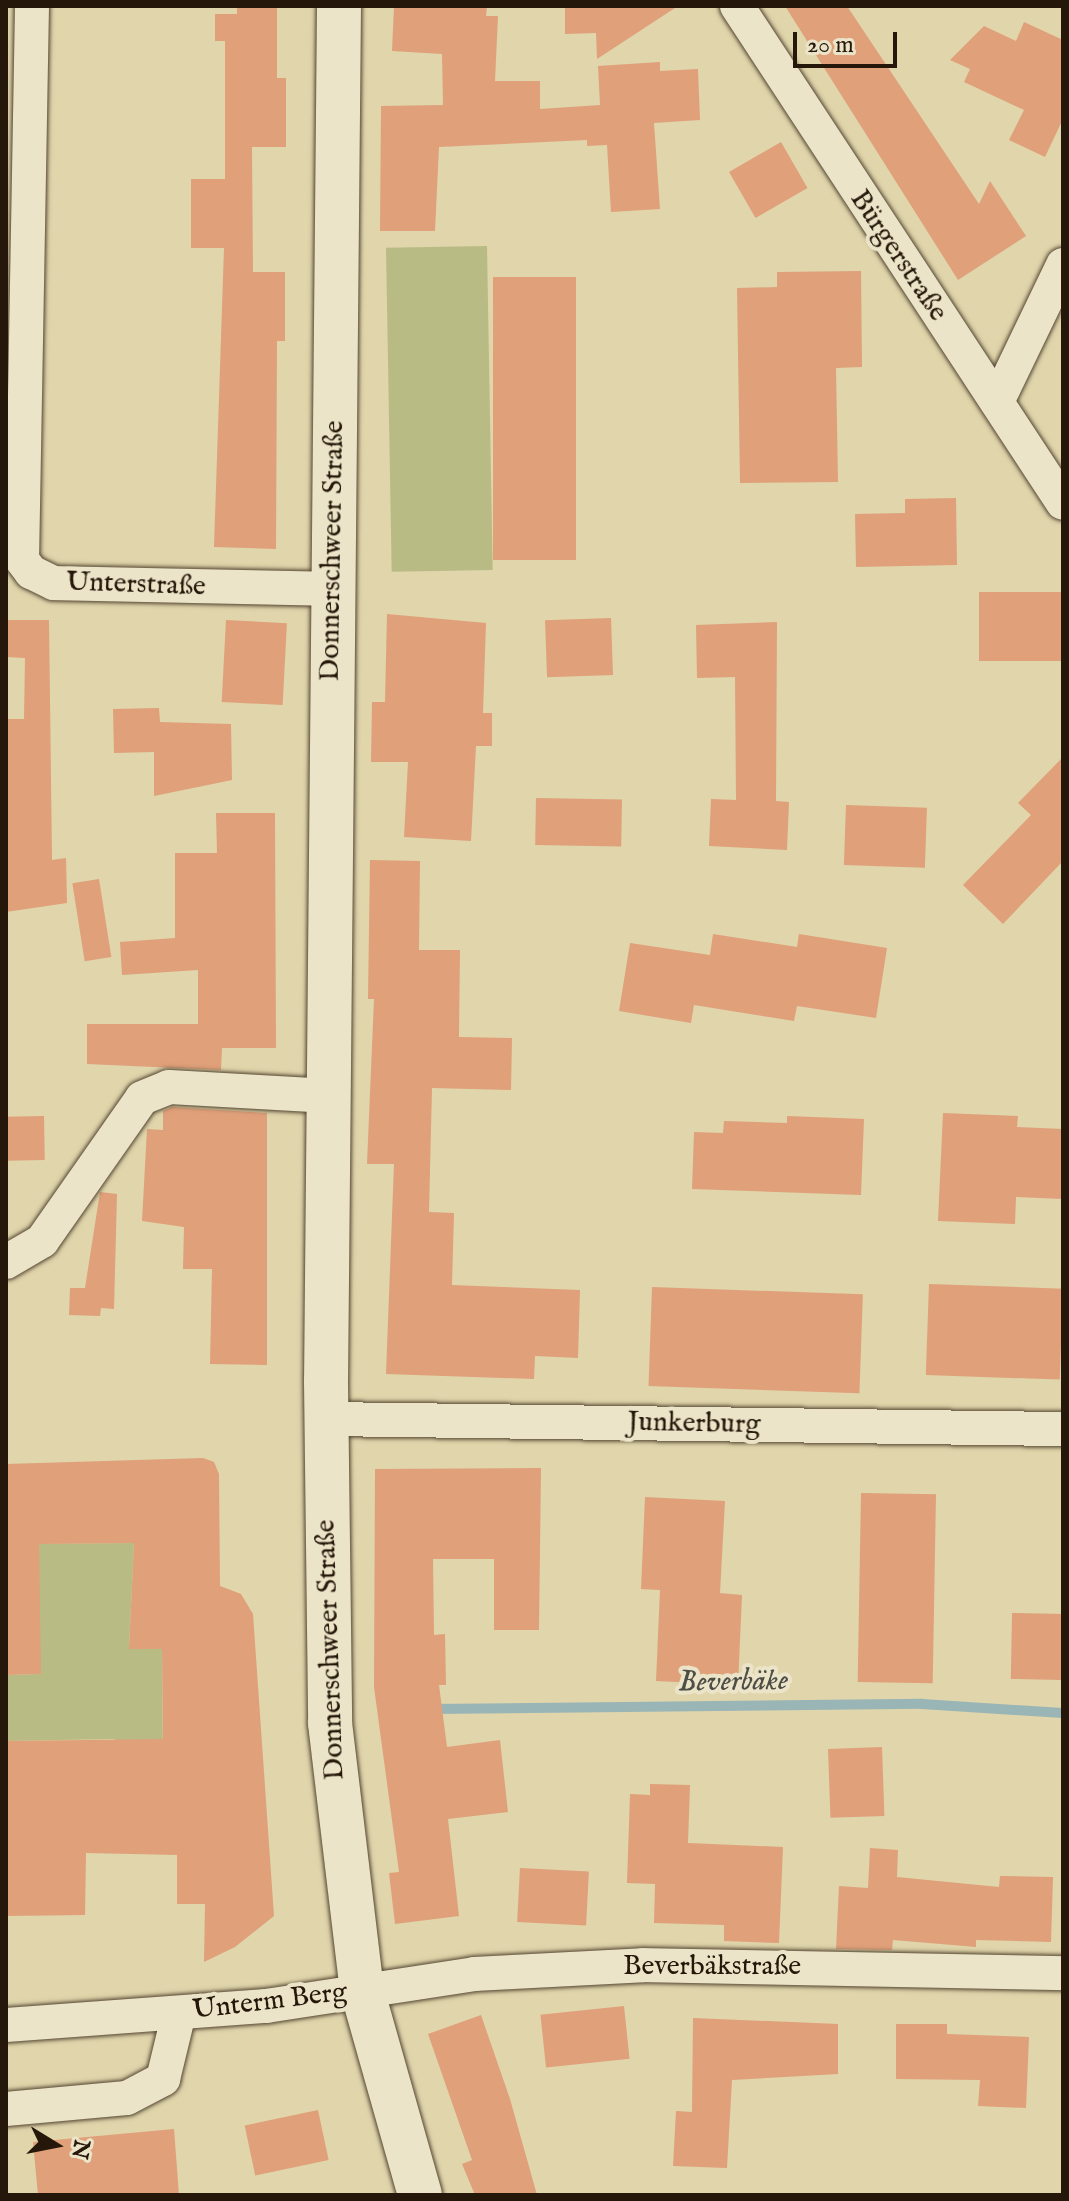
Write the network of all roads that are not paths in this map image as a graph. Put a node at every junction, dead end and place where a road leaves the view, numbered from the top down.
1 (32, 6) edge
2 (339, 6) edge
3 (737, 6) edge
4 (1063, 265) edge
5 (997, 402) junction
6 (1063, 503) edge
7 (333, 589) junction
8 (331, 1096) junction
9 (6, 1262) edge
10 (326, 1419) junction
11 (1063, 1429) edge
12 (1063, 1973) edge
13 (362, 1990) junction
14 (179, 2013) junction
15 (6, 2025) edge
16 (6, 2109) edge
17 (420, 2195) edge

1 - 7 street, Unterstraße
2 - 7 main road, Donnerschweer Straße
3 - 5 street, Bürgerstraße
4 - 5 street
5 - 6 street, Bürgerstraße
7 - 8 main road, Donnerschweer Straße
8 - 9 street
8 - 10 main road, Donnerschweer Straße
10 - 11 street, Junkerburg
10 - 13 main road, Donnerschweer Straße
12 - 13 street, Beverbäkstraße
13 - 14 street, Unterm Berg
13 - 17 main road, Donnerschweer Straße
14 - 15 street, Unterm Berg
14 - 16 street, Unterm Berg

